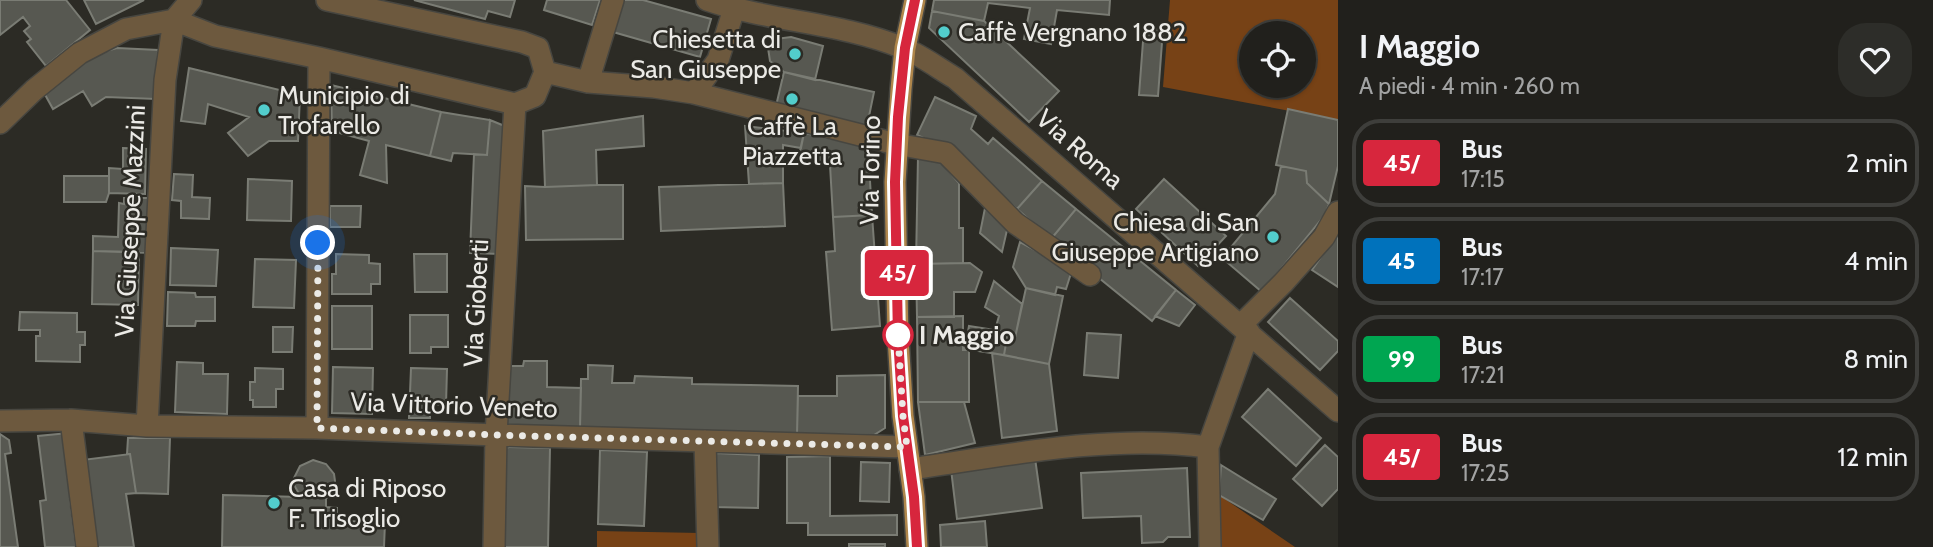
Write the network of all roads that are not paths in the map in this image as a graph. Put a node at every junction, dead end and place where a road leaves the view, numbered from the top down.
1 (191, 0) edge
2 (327, 0) edge
3 (613, 0) edge
4 (707, 0) edge
5 (915, 0) edge
6 (734, 9) junction
7 (174, 20) junction
8 (905, 48) junction
9 (319, 58) junction
10 (545, 72) junction
11 (588, 82) junction
12 (694, 93) junction
13 (515, 104) junction
14 (0, 123) edge
15 (896, 144) junction
16 (1338, 212) edge
17 (1090, 275) dead end
18 (1245, 328) junction
19 (1338, 411) edge
20 (71, 420) junction
21 (0, 421) edge
22 (147, 426) junction
23 (317, 428) junction
24 (496, 435) junction
25 (705, 442) junction
26 (907, 447) junction
27 (1208, 447) junction
28 (910, 469) junction
29 (87, 547) edge
30 (494, 547) edge
31 (708, 547) edge
32 (917, 547) edge
33 (1210, 547) edge

1 - 7 street
2 - 10 street
3 - 11 street
4 - 6 street, Via Roma
5 - 8 main road, Via Torino
6 - 8 street, Via Roma
6 - 12 street
7 - 9 street
7 - 14 street
7 - 22 street, Via Giuseppe Mazzini
8 - 15 main road, Via Torino
8 - 18 street, Via Roma
9 - 13 street
9 - 23 street
10 - 11 street
10 - 13 street
11 - 12 street
12 - 15 street
13 - 24 street, Via Gioberti
15 - 17 street
15 - 26 main road, Via Torino
16 - 18 street
18 - 19 street, Via Roma
18 - 27 street
20 - 21 street, Via Vittorio Veneto
20 - 22 street, Via Vittorio Veneto
20 - 29 street
22 - 23 street, Via Vittorio Veneto
23 - 24 street, Via Vittorio Veneto
24 - 25 street, Via Vittorio Veneto
24 - 30 street, Via Gioberti
25 - 26 street, Via Vittorio Veneto
25 - 31 street
26 - 28 main road, Via Torino
27 - 28 street
27 - 33 street
28 - 32 main road, Via Torino

